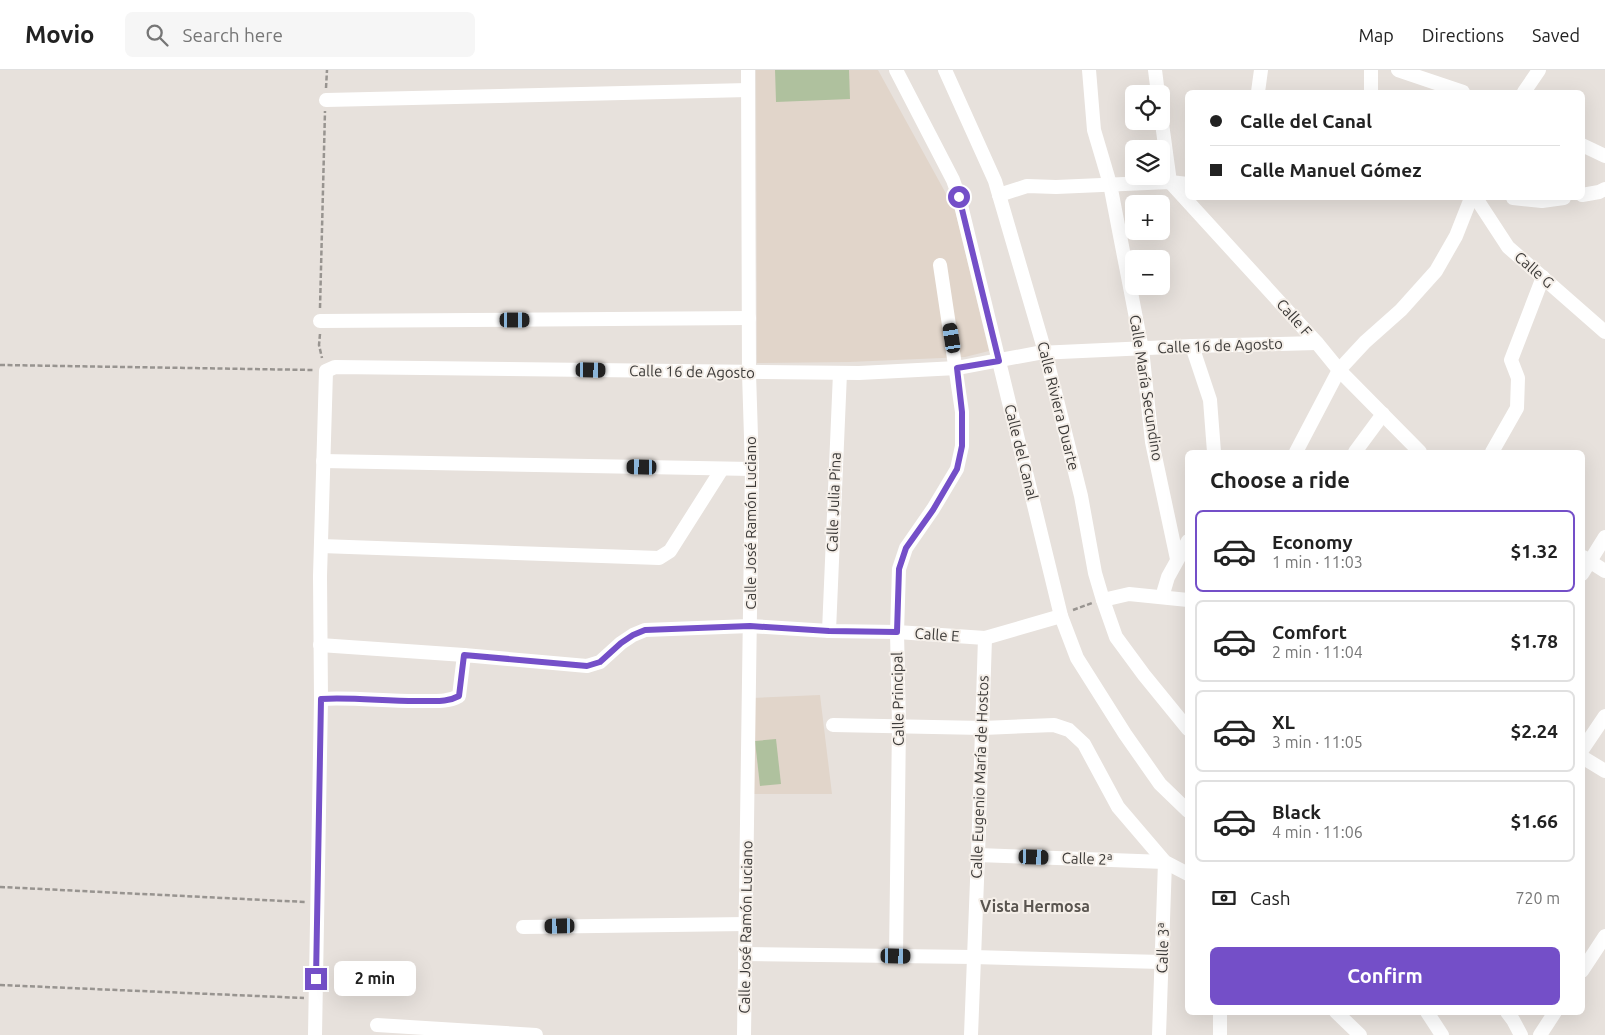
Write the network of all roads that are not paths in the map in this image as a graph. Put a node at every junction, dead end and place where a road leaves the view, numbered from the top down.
1 (748, 70) edge
2 (896, 70) edge
3 (945, 70) edge
4 (1089, 70) edge
5 (1155, 70) edge
6 (1261, 70) edge
7 (1371, 70) edge
8 (1539, 70) edge
9 (1403, 71) edge
10 (1157, 85) edge
11 (748, 90) junction
12 (1258, 90) edge
13 (1371, 90) edge
14 (1457, 90) edge
15 (1525, 90) edge
16 (326, 100) road end
17 (1585, 146) edge
18 (1605, 156) edge
19 (1170, 182) joint
20 (1110, 184) junction
21 (1125, 184) edge
22 (1185, 184) edge
23 (1605, 189) edge
24 (1585, 194) edge
25 (999, 195) junction
26 (1185, 198) edge
27 (1186, 200) edge
28 (1470, 200) edge
29 (1477, 200) edge
30 (1532, 200) edge
31 (1549, 200) edge
32 (940, 265) dead end
33 (1543, 277) junction
34 (749, 318) junction
35 (320, 321) road end
36 (1605, 332) edge
37 (1317, 343) junction
38 (1192, 346) junction
39 (1142, 349) junction
40 (1042, 352) junction
41 (1001, 360) junction
42 (957, 368) junction
43 (1339, 370) junction
44 (749, 372) junction
45 (840, 373) junction
46 (1383, 414) junction
47 (1214, 450) edge
48 (1297, 450) edge
49 (1356, 450) edge
50 (1418, 450) edge
51 (1493, 450) edge
52 (323, 461) junction
53 (722, 469) junction
54 (752, 469) junction
55 (1605, 537) edge
56 (321, 546) junction
57 (1185, 546) edge
58 (1586, 559) edge
59 (1177, 560) junction
60 (1605, 571) edge
61 (1162, 597) junction
62 (1185, 600) edge
63 (1099, 601) junction
64 (1063, 615) junction
65 (750, 626) junction
66 (829, 631) junction
67 (897, 632) junction
68 (985, 638) junction
69 (320, 645) junction
70 (464, 655) junction
71 (321, 699) junction
72 (1605, 716) edge
73 (833, 725) dead end
74 (899, 725) junction
75 (1185, 725) edge
76 (982, 728) junction
77 (1585, 746) edge
78 (1585, 759) edge
79 (1605, 771) edge
80 (1185, 808) edge
81 (978, 855) junction
82 (1165, 862) junction
83 (1185, 872) edge
84 (746, 924) junction
85 (523, 927) dead end
86 (1605, 936) edge
87 (745, 954) junction
88 (896, 956) junction
89 (973, 957) junction
90 (1162, 962) junction
91 (1585, 966) edge
92 (1220, 1015) edge
93 (1339, 1015) edge
94 (1429, 1015) edge
95 (1509, 1015) edge
96 (1553, 1015) edge
97 (377, 1025) dead end
98 (316, 1035) edge
99 (536, 1035) edge
100 (744, 1035) edge
101 (971, 1035) edge
102 (1159, 1035) edge
103 (1220, 1035) edge
104 (1360, 1035) edge
105 (1442, 1035) edge
106 (1521, 1035) edge
107 (1540, 1035) edge

1 - 11 street, Calle José Ramón Luciano
2 - 41 street, Calle del Canal
3 - 25 street, Calle Riviera Duarte
4 - 20 street, Calle María Secundino
5 - 10 street
6 - 12 street
7 - 13 street
8 - 15 street
9 - 14 street
11 - 16 street
11 - 34 street, Calle José Ramón Luciano
17 - 18 street
19 - 22 street
19 - 26 street, Calle F
20 - 21 street
20 - 25 street
20 - 39 street, Calle María Secundino
23 - 24 street
25 - 40 street, Calle Riviera Duarte
27 - 37 street, Calle F
28 - 43 street
29 - 33 street, Calle G
30 - 31 street
32 - 42 street, Calle Principal
33 - 36 street, Calle G
33 - 51 street
34 - 35 street
34 - 44 street, Calle José Ramón Luciano
37 - 38 street, Calle 16 de Agosto
37 - 43 street, Calle F
38 - 39 street, Calle 16 de Agosto
38 - 47 street
39 - 40 street, Calle 16 de Agosto
39 - 59 street, Calle María Secundino
40 - 41 street, Calle 16 de Agosto
40 - 63 street, Calle Riviera Duarte
41 - 42 street, Calle 16 de Agosto
41 - 64 street, Calle del Canal
42 - 45 street, Calle 16 de Agosto
42 - 67 street, Calle Principal
43 - 46 street, Calle F
43 - 48 street
44 - 45 street, Calle 16 de Agosto
44 - 52 street, Calle 16 de Agosto
44 - 54 street, Calle José Ramón Luciano
45 - 66 street, Calle Julia Pina
46 - 49 street
46 - 50 street, Calle F
52 - 53 street
52 - 56 street
53 - 54 street
53 - 56 street
54 - 65 street, Calle José Ramón Luciano
55 - 58 street
56 - 69 street
57 - 59 street
58 - 60 street
59 - 61 street
61 - 62 street
61 - 63 street
63 - 75 street, Calle Riviera Duarte
64 - 68 street, Calle E
64 - 80 street, Calle del Canal
65 - 66 street, Calle E
65 - 70 street, Calle E
65 - 84 street, Calle José Ramón Luciano
66 - 67 street, Calle E
67 - 68 street, Calle E
67 - 74 street, Calle Principal
68 - 76 street, Calle Eugenio María de Hostos
69 - 70 street, Calle E
69 - 71 street
70 - 71 street
71 - 98 street
72 - 77 street
73 - 74 street
74 - 76 street
74 - 88 street, Calle Principal
76 - 81 street, Calle Eugenio María de Hostos
76 - 82 street
78 - 79 street
81 - 82 street, Calle 2ª
81 - 89 street, Calle Eugenio María de Hostos
82 - 83 street
82 - 90 street, Calle 3ª
84 - 85 street
84 - 87 street, Calle José Ramón Luciano
86 - 91 street
87 - 88 street
87 - 100 street, Calle José Ramón Luciano
88 - 89 street
89 - 90 street
89 - 101 street, Calle Eugenio María de Hostos
90 - 102 street, Calle 3ª
92 - 103 street
93 - 104 street
94 - 105 street
95 - 106 street
96 - 107 street
97 - 99 street

